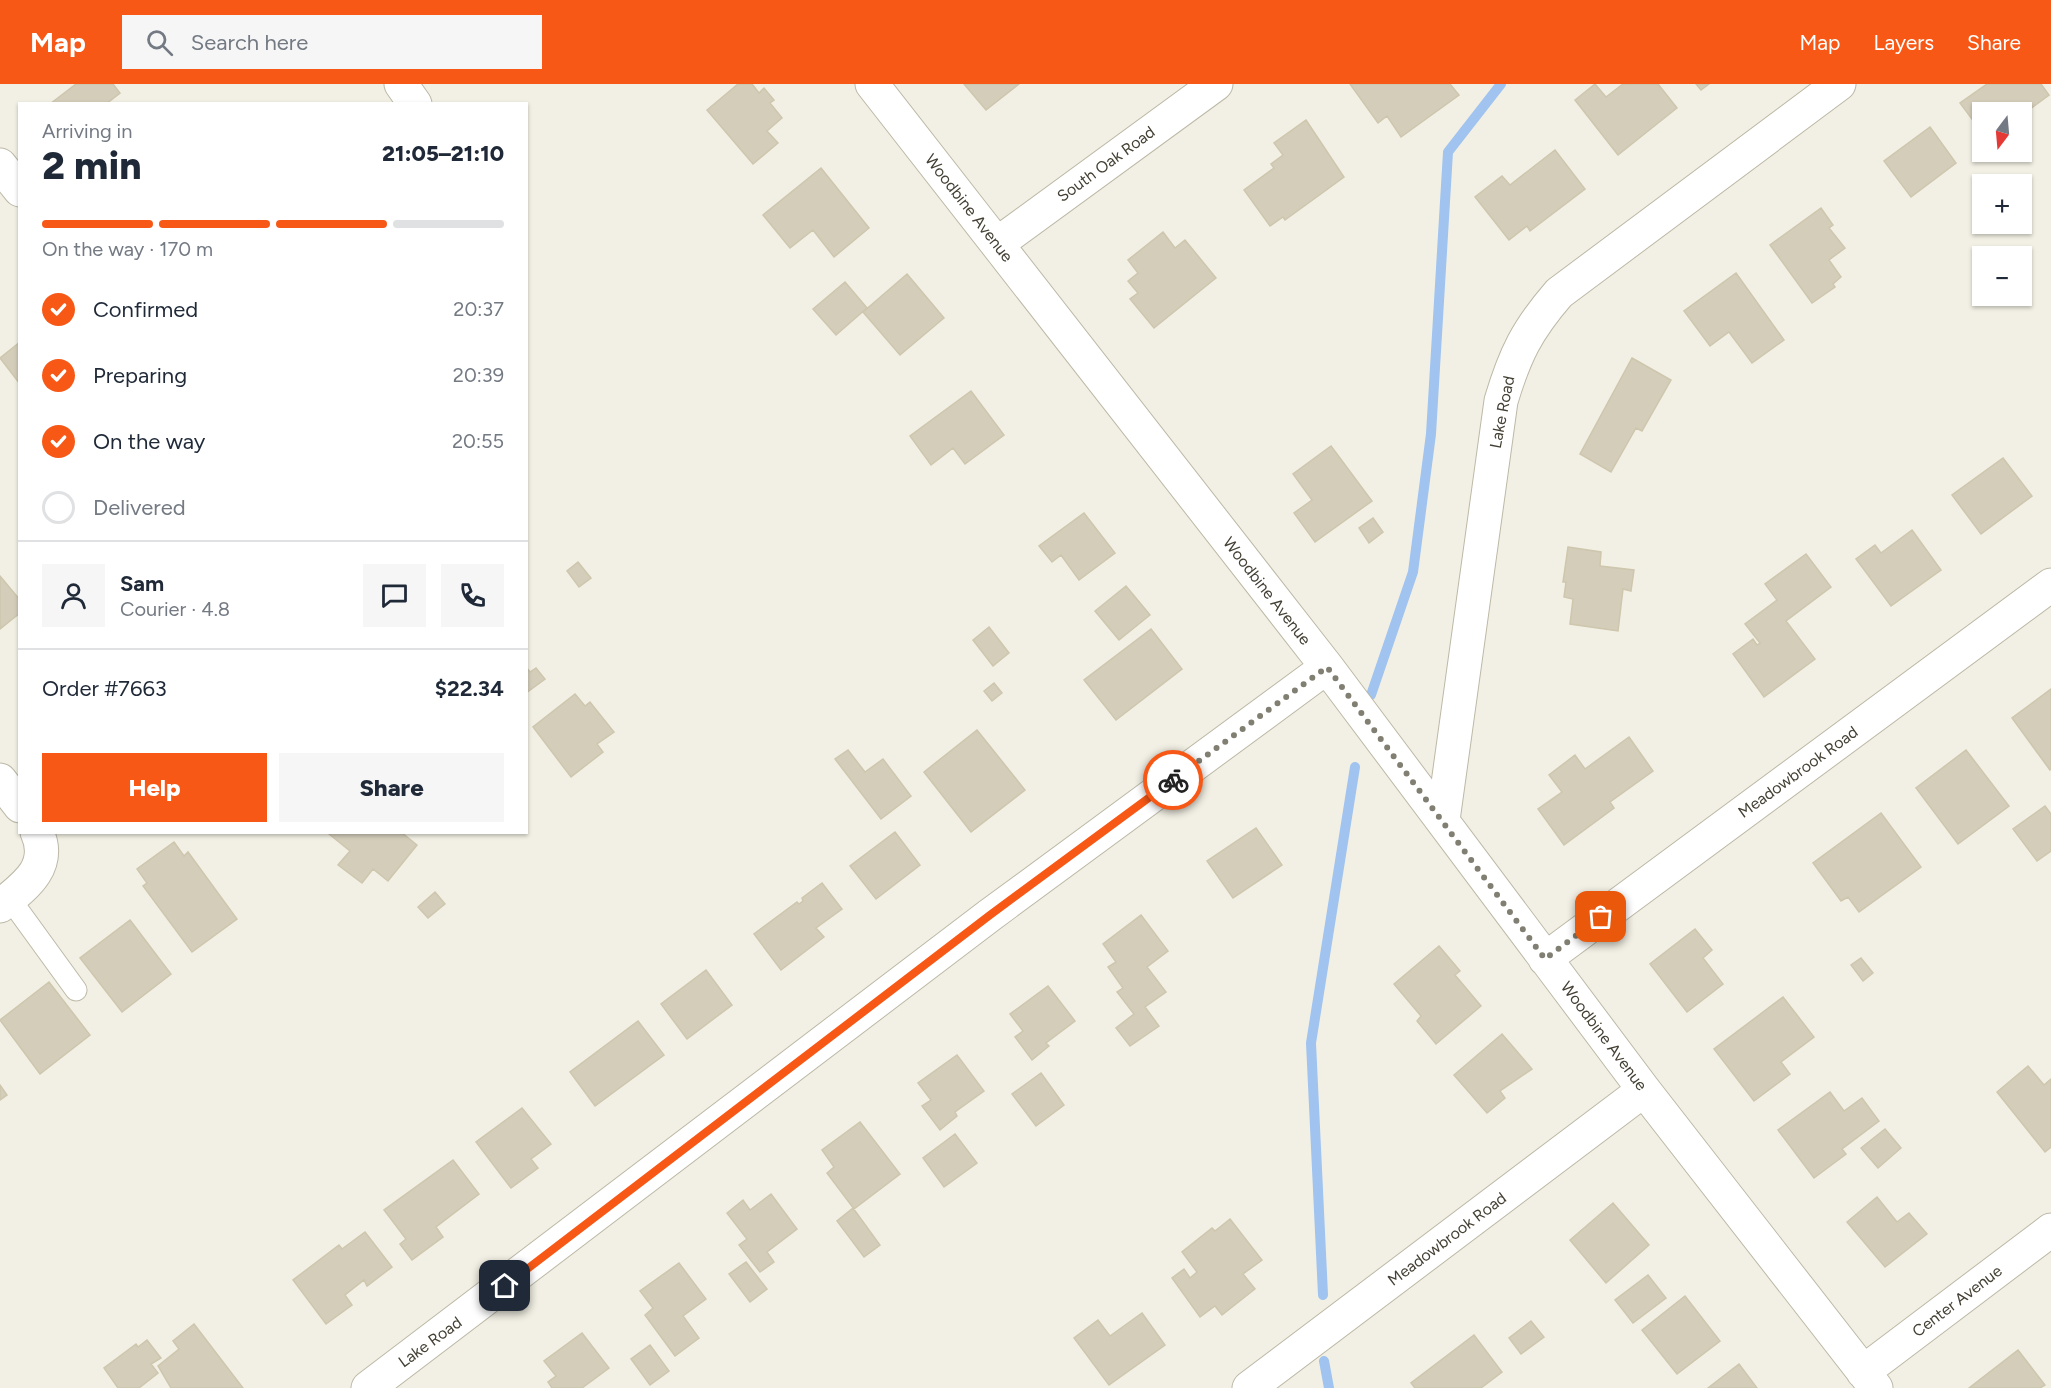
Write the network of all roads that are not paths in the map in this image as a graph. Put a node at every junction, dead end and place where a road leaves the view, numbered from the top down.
1 (402, 84) edge
2 (872, 84) edge
3 (1216, 84) edge
4 (1839, 84) edge
5 (414, 102) edge
6 (0, 165) edge
7 (18, 188) edge
8 (997, 244) junction
9 (2051, 585) edge
10 (1327, 667) junction
11 (0, 780) edge
12 (18, 803) edge
13 (1443, 820) junction
14 (39, 845) edge
15 (5, 902) edge
16 (1545, 959) junction
17 (76, 990) dead end
18 (1644, 1090) junction
19 (2051, 1230) edge
20 (1870, 1380) edge
21 (368, 1388) edge
22 (1250, 1388) edge

1 - 5 street
2 - 8 street, Woodbine Avenue
3 - 8 street, South Oak Road
4 - 13 street, Lake Road
6 - 7 street
8 - 10 street, Woodbine Avenue
9 - 16 street, Meadowbrook Road
10 - 13 street, Woodbine Avenue
10 - 21 street, Lake Road
11 - 12 street
13 - 16 street, Woodbine Avenue
14 - 15 street
15 - 17 lane
16 - 18 street, Woodbine Avenue
18 - 20 street, Woodbine Avenue
18 - 22 street, Meadowbrook Road
19 - 20 street, Center Avenue

